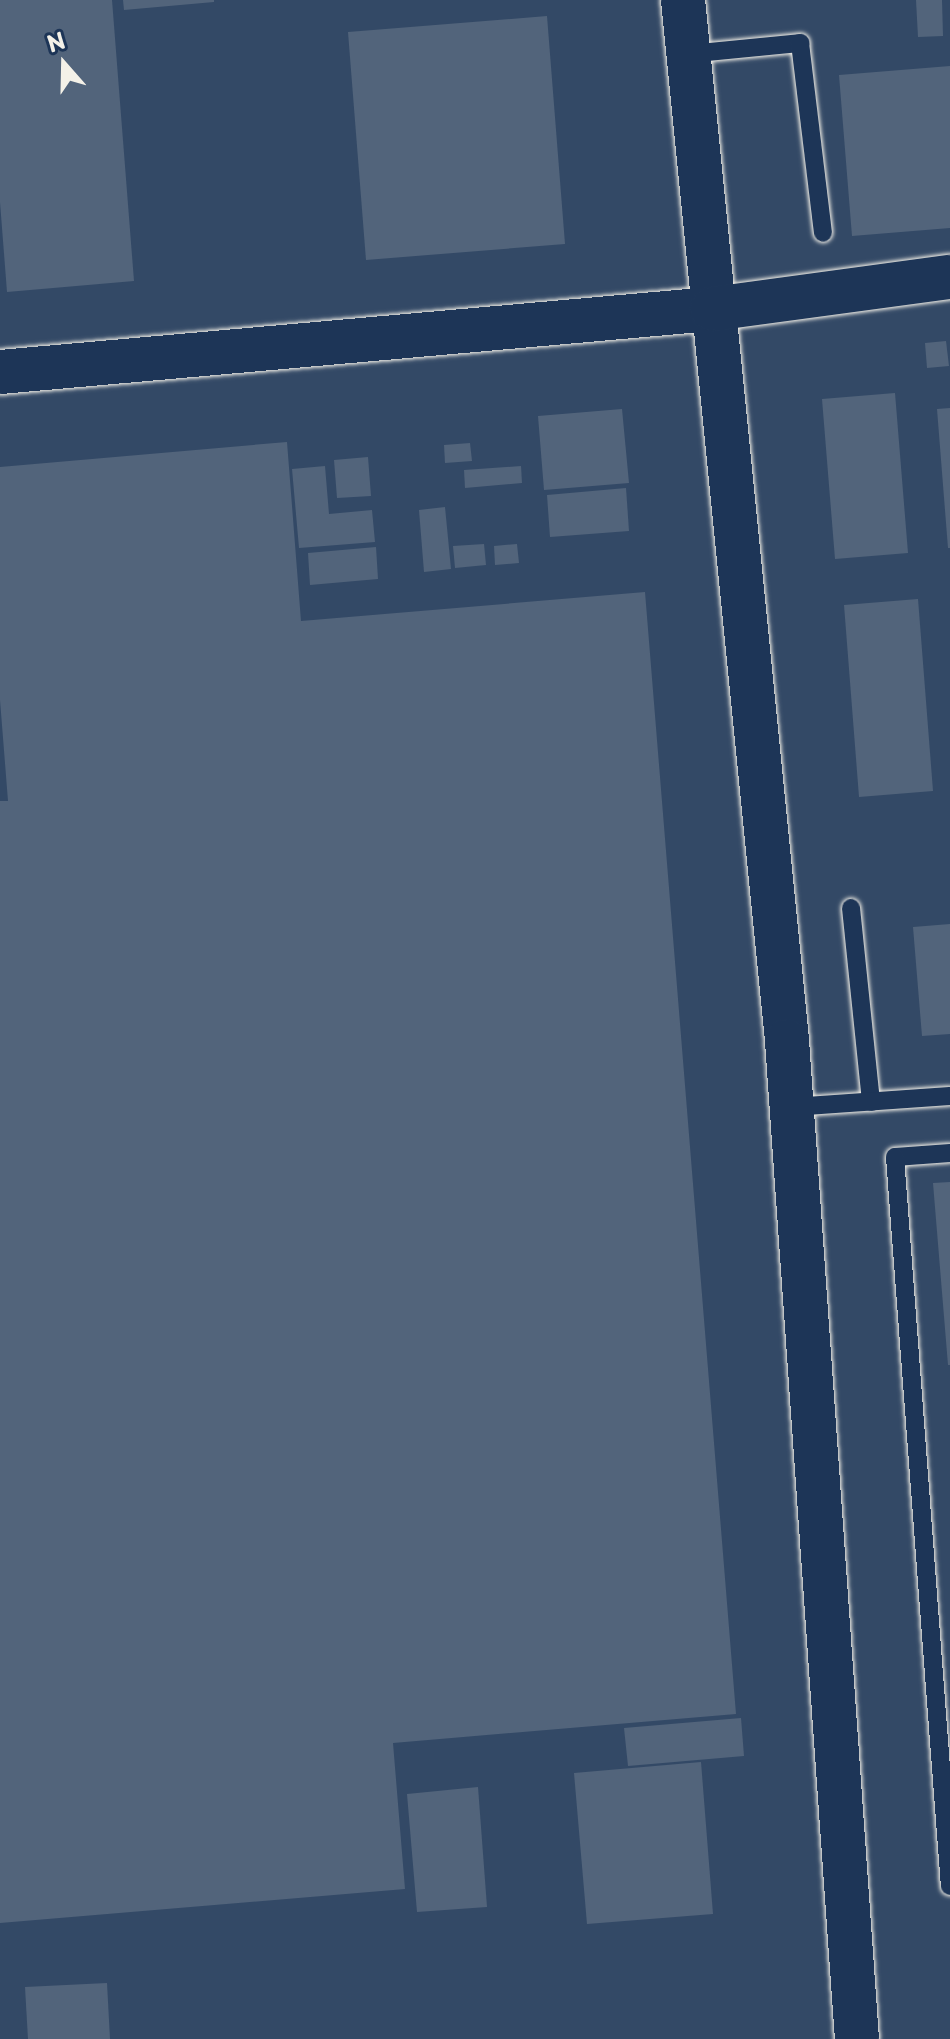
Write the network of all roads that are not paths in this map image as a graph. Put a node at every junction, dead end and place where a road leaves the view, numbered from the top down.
1 (683, 0) edge
2 (688, 54) junction
3 (823, 233) dead end
4 (950, 277) edge
5 (712, 309) junction
6 (0, 372) edge
7 (851, 908) dead end
8 (950, 1096) edge
9 (871, 1102) junction
10 (792, 1107) junction
11 (950, 1153) edge
12 (950, 1886) edge
13 (857, 2039) edge

1 - 2 street
2 - 3 lane
2 - 5 street
4 - 5 street
5 - 6 street
5 - 10 street
7 - 9 lane
8 - 9 lane
9 - 10 lane
10 - 13 street
11 - 12 lane

